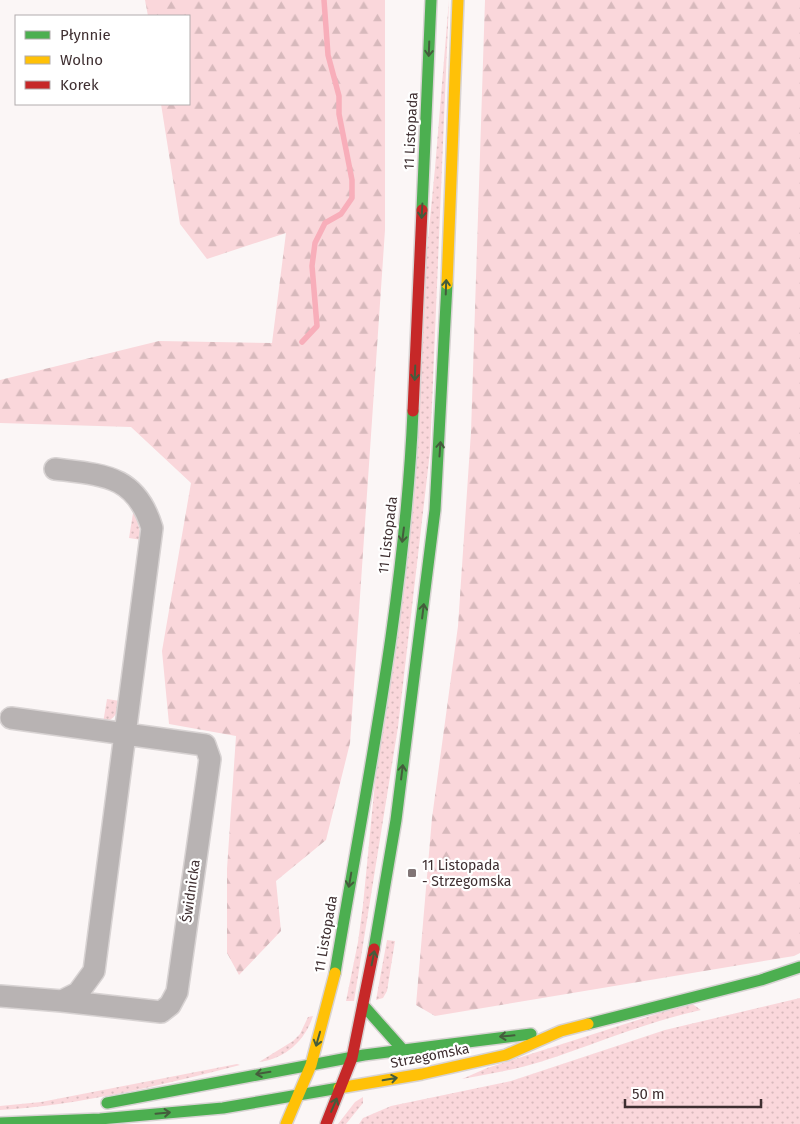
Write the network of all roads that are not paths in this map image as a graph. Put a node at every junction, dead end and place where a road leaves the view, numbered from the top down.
1 (431, 0) edge
2 (458, 0) edge
3 (55, 469) dead end
4 (10, 718) dead end
5 (125, 733) junction
6 (800, 967) edge
7 (0, 996) edge
8 (62, 1001) junction
9 (363, 1005) junction
10 (561, 1031) junction
11 (403, 1050) junction
12 (352, 1058) junction
13 (311, 1065) junction
14 (342, 1086) junction
15 (300, 1093) junction
16 (223, 1108) junction
17 (236, 1120) dead end
18 (5, 1122) edge
19 (286, 1124) edge
20 (326, 1124) edge

1 -> 13 main road, 11 Listopada
9 -> 2 main road
3 - 5 street
4 - 5 street, Świdnicka
5 - 8 street
5 - 8 street, Świdnicka
6 - 10 main road, Strzegomska
7 - 8 street, Świdnicka
9 - 11 main road
9 - 12 main road
10 -> 11 main road, Strzegomska
14 -> 10 main road, Strzegomska
11 - 12 main road, Strzegomska
12 - 13 main road
12 - 14 main road
13 - 15 main road, 11 Listopada
13 -> 18 main road
14 - 15 main road, Strzegomska
20 -> 14 main road
15 - 16 main road
15 - 19 main road, 11 Listopada
16 - 17 main road
18 -> 16 main road

